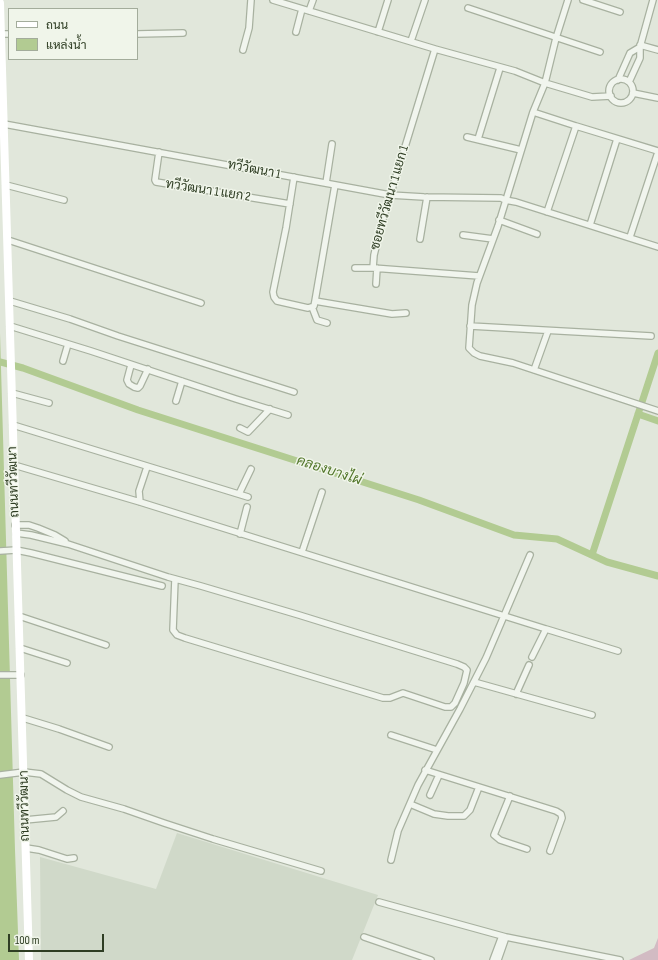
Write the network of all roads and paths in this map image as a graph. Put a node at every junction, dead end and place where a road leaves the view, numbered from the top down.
1 (251, 0) edge
2 (273, 0) edge
3 (313, 0) edge
4 (388, 0) edge
5 (425, 0) edge
6 (568, 0) edge
7 (583, 0) edge
8 (654, 0) edge
9 (658, 1) edge
10 (0, 3) edge
11 (468, 8) dead end
12 (302, 9) junction
13 (309, 11) junction
14 (620, 12) dead end
15 (296, 32) dead end
16 (378, 32) junction
17 (183, 33) dead end
18 (5, 34) edge
19 (138, 34) edge
20 (556, 38) junction
21 (411, 42) junction
22 (640, 46) junction
23 (435, 49) junction
24 (243, 50) dead end
25 (658, 50) edge
26 (600, 52) dead end
27 (500, 68) junction
28 (618, 80) junction
29 (629, 82) junction
30 (544, 83) junction
31 (633, 93) junction
32 (611, 96) junction
33 (658, 98) edge
34 (533, 112) junction
35 (4, 124) junction
36 (576, 126) junction
37 (466, 137) dead end
38 (478, 139) junction
39 (617, 139) junction
40 (332, 144) dead end
41 (521, 150) junction
42 (658, 151) edge
43 (160, 152) junction
44 (294, 177) junction
45 (326, 183) junction
46 (6, 185) junction
47 (336, 185) junction
48 (390, 195) junction
49 (427, 197) junction
50 (64, 200) dead end
51 (505, 200) junction
52 (290, 204) junction
53 (547, 212) junction
54 (499, 220) junction
55 (590, 225) junction
56 (537, 234) dead end
57 (463, 236) dead end
58 (630, 237) junction
59 (420, 239) dead end
60 (493, 239) junction
61 (8, 240) junction
62 (658, 247) edge
63 (356, 268) dead end
64 (375, 268) junction
65 (479, 276) junction
66 (376, 284) dead end
67 (10, 301) junction
68 (316, 301) junction
69 (201, 303) dead end
70 (312, 307) junction
71 (406, 313) dead end
72 (327, 323) dead end
73 (10, 326) junction
74 (470, 326) junction
75 (548, 331) junction
76 (651, 336) dead end
77 (68, 344) junction
78 (63, 361) dead end
79 (131, 365) junction
80 (148, 369) junction
81 (534, 370) junction
82 (182, 381) junction
83 (294, 392) dead end
84 (12, 393) junction
85 (176, 401) dead end
86 (49, 403) dead end
87 (270, 409) junction
88 (658, 411) edge
89 (288, 415) dead end
90 (13, 425) junction
91 (240, 428) dead end
92 (14, 465) junction
93 (147, 467) junction
94 (251, 469) dead end
95 (322, 492) dead end
96 (239, 494) junction
97 (248, 497) dead end
98 (140, 502) junction
99 (247, 507) dead end
100 (15, 529) junction
101 (240, 534) junction
102 (68, 544) junction
103 (16, 550) junction
104 (2, 551) edge
105 (302, 552) junction
106 (530, 556) dead end
107 (175, 579) junction
108 (162, 586) dead end
109 (19, 616) junction
110 (505, 616) junction
111 (546, 629) junction
112 (106, 645) dead end
113 (20, 648) junction
114 (618, 651) dead end
115 (532, 657) dead end
116 (67, 663) dead end
117 (529, 665) dead end
118 (0, 675) edge
119 (17, 675) junction
120 (474, 682) junction
121 (516, 694) junction
122 (592, 715) dead end
123 (23, 718) junction
124 (391, 735) dead end
125 (109, 747) dead end
126 (437, 750) junction
127 (425, 770) junction
128 (24, 772) junction
129 (0, 775) edge
130 (439, 775) junction
131 (479, 787) junction
132 (430, 795) dead end
133 (510, 796) junction
134 (410, 804) junction
135 (63, 811) dead end
136 (25, 820) junction
137 (26, 848) junction
138 (527, 849) dead end
139 (550, 850) dead end
140 (74, 858) dead end
141 (391, 860) dead end
142 (321, 870) dead end
143 (379, 902) dead end
144 (364, 937) dead end
145 (504, 937) junction
146 (29, 960) edge
147 (431, 960) edge
148 (493, 960) edge
149 (498, 960) edge
150 (620, 960) edge

1 - 24 street
2 - 12 street
3 - 13 street
4 - 16 street
5 - 21 street
6 - 20 street
7 - 14 street
8 - 9 street
8 - 22 street
10 - 18 main road, ถนนทวีวัฒนา
11 - 20 street
12 - 13 street
12 - 15 street
13 - 16 street
16 - 21 street
17 - 19 street
18 - 35 main road, ถนนทวีวัฒนา
20 - 26 street
20 - 30 street
21 - 23 street
22 - 25 street
22 - 28 street
22 - 29 street
23 - 27 street
23 - 48 street, ซอยทวีวัฒนา 1 แยก 1
27 - 30 street
27 - 38 street
28 - 29 street
28 - 32 street
29 - 31 street
30 - 32 street
30 - 34 street
31 - 32 street
31 - 33 street
34 - 36 street
34 - 41 street
35 - 43 street, ทวีวัฒนา 1
35 - 46 main road, ถนนทวีวัฒนา
36 - 39 street
36 - 53 street
37 - 38 street
38 - 41 street
39 - 42 street
39 - 55 street
40 - 45 street
41 - 51 street
42 - 58 street
43 - 44 street, ทวีวัฒนา 1
43 - 52 street, ทวีวัฒนา 1 แยก 2
44 - 45 street, ทวีวัฒนา 1
44 - 52 street
45 - 47 street, ทวีวัฒนา 1
46 - 50 street
46 - 61 main road, ถนนทวีวัฒนา
47 - 48 street, ทวีวัฒนา 1
47 - 68 street
48 - 49 street, ทวีวัฒนา 1
48 - 64 street, ซอยทวีวัฒนา 1 แยก 1
49 - 51 street, ทวีวัฒนา 1
49 - 59 street
51 - 53 street, ทวีวัฒนา 1
51 - 54 street
52 - 70 street
53 - 55 street, ทวีวัฒนา 1
54 - 56 street
54 - 60 street
55 - 58 street, ทวีวัฒนา 1
57 - 60 street
58 - 62 street, ทวีวัฒนา 1
60 - 65 street
61 - 67 main road, ถนนทวีวัฒนา
61 - 69 street
63 - 64 street
64 - 65 street, ซอยทวีวัฒนา 1 แยก 1
64 - 66 street
65 - 74 street
67 - 73 main road, ถนนทวีวัฒนา
67 - 83 street
68 - 70 street
68 - 71 street
70 - 72 street
73 - 77 street
73 - 84 main road, ถนนทวีวัฒนา
74 - 75 street
74 - 81 street
75 - 76 street
75 - 81 street
77 - 78 street
77 - 79 street
79 - 80 street
79 - 80 street
80 - 82 street
81 - 88 street
82 - 85 street
82 - 87 street
84 - 86 street
84 - 90 main road, ถนนทวีวัฒนา
87 - 89 street
87 - 91 street
90 - 92 main road, ถนนทวีวัฒนา
90 - 93 street
92 - 98 street
92 - 100 main road, ถนนทวีวัฒนา
93 - 96 street
93 - 98 street
94 - 96 street
95 - 105 street
96 - 97 street
98 - 101 street
99 - 101 street
100 - 102 street
100 - 102 street
100 - 103 main road, ถนนทวีวัฒนา
101 - 105 street
102 - 107 street
103 - 104 street
103 - 108 street
103 - 109 main road, ถนนทวีวัฒนา
105 - 110 street
106 - 110 street
107 - 107 street
109 - 112 street
109 - 113 main road, ถนนทวีวัฒนา
110 - 111 street
110 - 120 street
111 - 114 street
111 - 115 street
113 - 116 street
113 - 119 main road, ถนนทวีวัฒนา
117 - 121 street
118 - 119 street
119 - 123 main road, ถนนทวีวัฒนา
120 - 121 street
120 - 126 street
121 - 122 street
123 - 125 street
123 - 128 main road, ถนนทวีวัฒนา
124 - 126 street
126 - 127 street
127 - 130 street
127 - 134 street
128 - 129 street
128 - 136 main road, ถนนทวีวัฒนา
128 - 142 street
130 - 131 street
130 - 132 street
131 - 133 street
131 - 134 street
133 - 138 street
133 - 139 street
134 - 141 street
135 - 136 street
136 - 137 main road, ถนนทวีวัฒนา
137 - 140 street
137 - 146 main road, ถนนทวีวัฒนา
143 - 145 street
144 - 147 street
145 - 148 street
145 - 149 street
145 - 150 street

